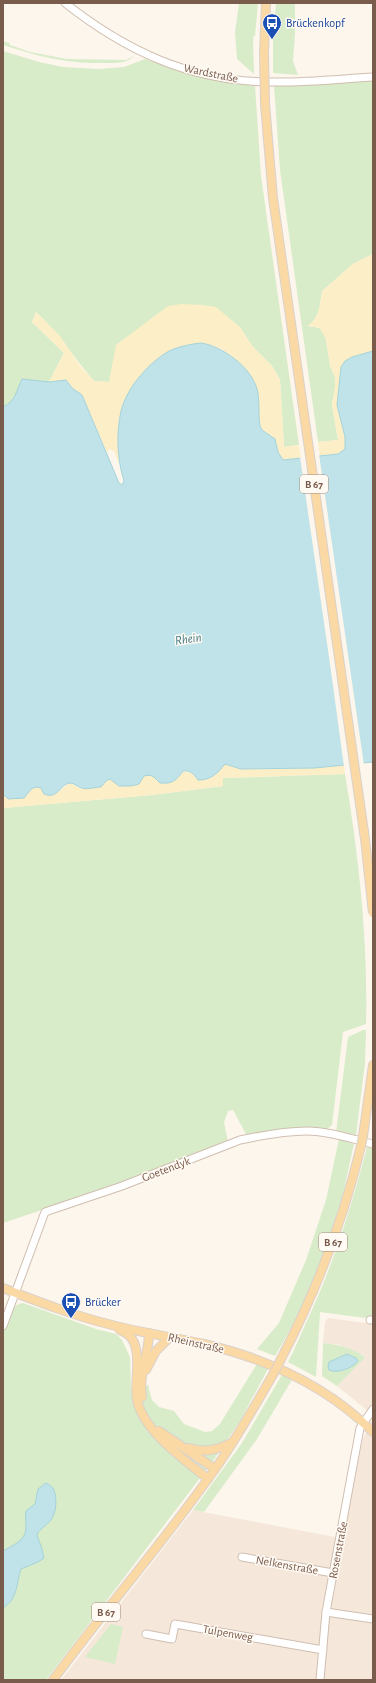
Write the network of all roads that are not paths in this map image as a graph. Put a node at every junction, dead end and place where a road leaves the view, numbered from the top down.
1 (65, 3) edge
2 (266, 3) edge
3 (373, 77) edge
4 (373, 913) edge
5 (373, 1066) edge
6 (373, 1144) edge
7 (3, 1288) edge
8 (15, 1293) junction
9 (110, 1325) junction
10 (3, 1326) edge
11 (149, 1333) junction
12 (170, 1337) junction
13 (137, 1369) junction
14 (142, 1380) junction
15 (373, 1409) edge
16 (363, 1422) junction
17 (373, 1432) edge
18 (232, 1443) junction
19 (179, 1445) junction
20 (215, 1469) junction
21 (208, 1479) junction
22 (242, 1557) dead end
23 (333, 1573) junction
24 (326, 1612) junction
25 (373, 1619) edge
26 (146, 1634) dead end
27 (323, 1650) junction
28 (53, 1680) edge
29 (320, 1680) edge

1 - 3 street, Wardstraße
2 - 4 main road, B 67, bridge
5 - 18 main road, B 67, bridge
6 - 8 street, Goetendyk
7 - 8 main road, Rheinstraße
8 - 9 main road, Rheinstraße
8 - 10 street, Goetendyk
9 - 11 main road, Rheinstraße
9 - 13 main road
11 - 12 main road, Rheinstraße
11 - 13 main road
11 - 14 main road
12 - 14 main road
12 - 16 main road, Rheinstraße
13 - 21 main road
14 - 19 main road
15 - 16 street
16 - 17 main road, Rheinstraße
16 - 23 street, Rosenstraße
18 - 19 main road
18 - 20 main road, B 67
19 - 20 main road
20 - 21 main road, B 67
21 - 28 main road, B 67
22 - 23 street, Nelkenstraße
23 - 24 street, Rosenstraße
24 - 25 street
24 - 27 street, Rosenstraße
26 - 27 street, Tulpenweg
27 - 29 street, Rosenstraße

